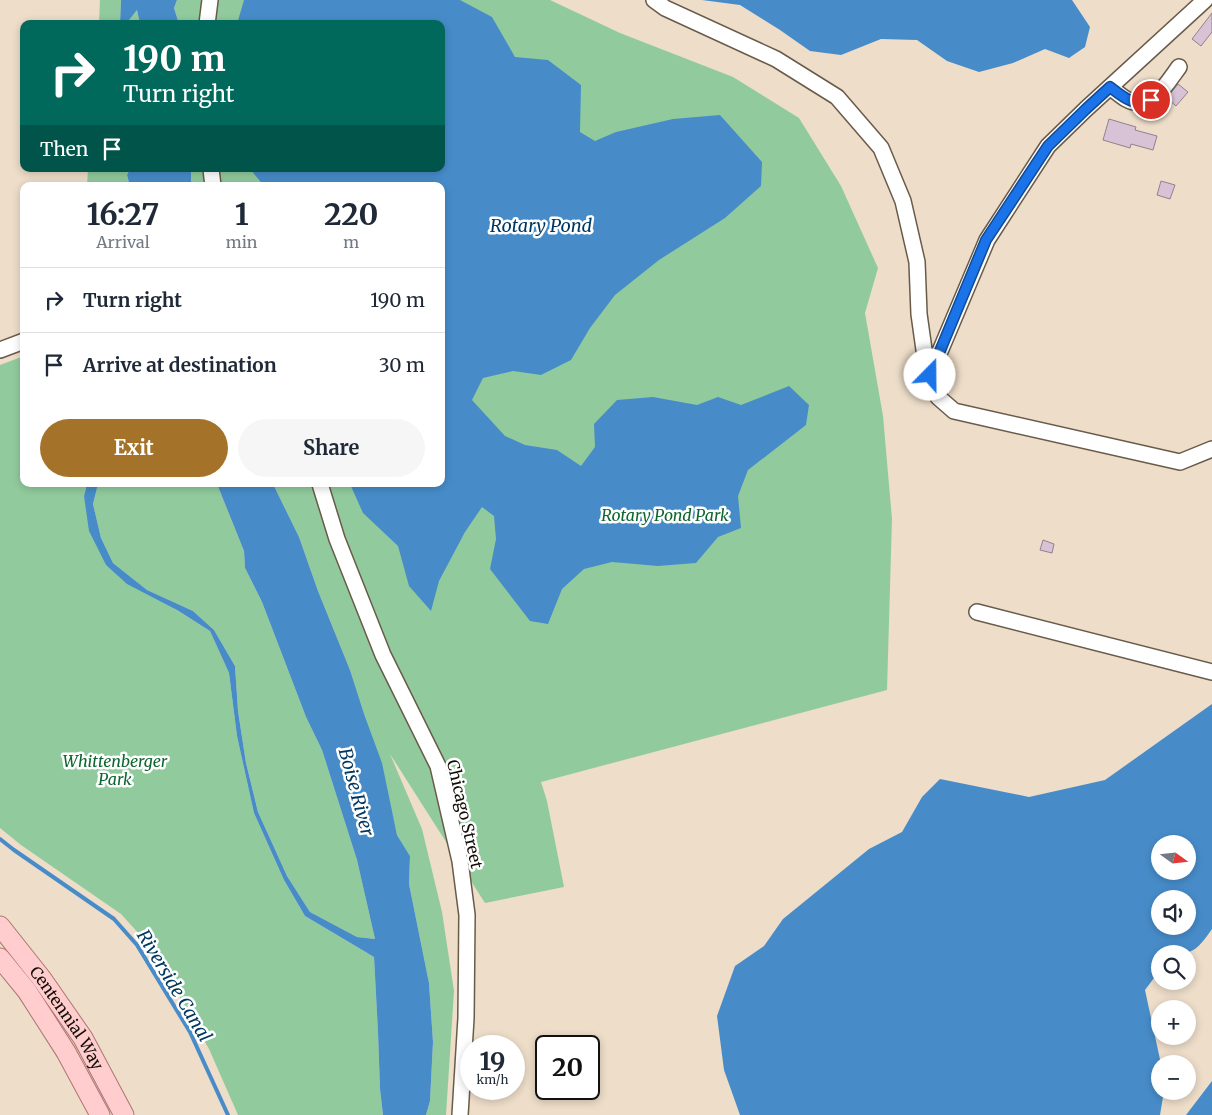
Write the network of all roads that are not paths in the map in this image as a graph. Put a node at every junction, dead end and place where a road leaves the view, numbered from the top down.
1 (210, 0) edge
2 (654, 0) edge
3 (1205, 0) edge
4 (208, 20) edge
5 (1179, 67) dead end
6 (1110, 87) junction
7 (20, 342) edge
8 (0, 350) edge
9 (930, 375) junction
10 (1212, 449) edge
11 (321, 487) edge
12 (977, 612) dead end
13 (1212, 672) edge
14 (0, 926) edge
15 (0, 958) edge
16 (100, 1115) edge
17 (124, 1115) edge
18 (460, 1115) edge

1 - 4 street
2 - 9 street
3 - 6 street
5 - 6 street
6 - 9 street
7 - 8 street
9 - 10 street
11 - 18 street, Chicago Street
12 - 13 street
14 - 17 main road, Centennial Way
15 - 16 main road, Centennial Way

